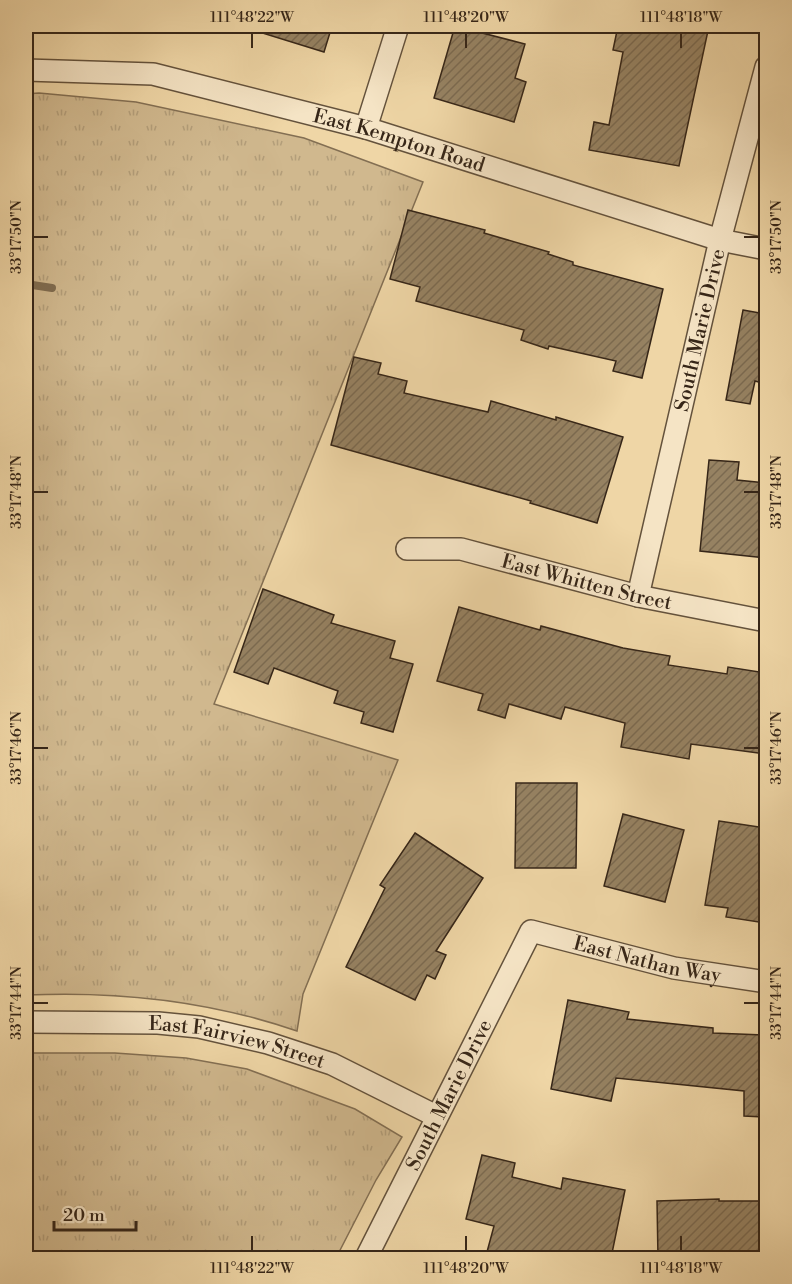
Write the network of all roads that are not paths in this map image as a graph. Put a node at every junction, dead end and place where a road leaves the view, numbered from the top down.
1 (398, 26) edge
2 (766, 67) edge
3 (26, 70) edge
4 (366, 128) junction
5 (720, 240) junction
6 (766, 249) edge
7 (407, 549) dead end
8 (638, 596) junction
9 (766, 621) edge
10 (531, 931) joint
11 (766, 982) edge
12 (26, 1022) edge
13 (436, 1116) junction
14 (366, 1258) edge

1 - 4 street
2 - 5 street, South Marie Drive
3 - 4 street, East Kempton Road
4 - 5 street, East Kempton Road
5 - 6 street, East Kempton Road
5 - 8 street, South Marie Drive
7 - 8 street, East Whitten Street
8 - 9 street, East Whitten Street
10 - 11 street, East Nathan Way
10 - 13 street, South Marie Drive
12 - 13 street, East Fairview Street
13 - 14 street, South Marie Drive

